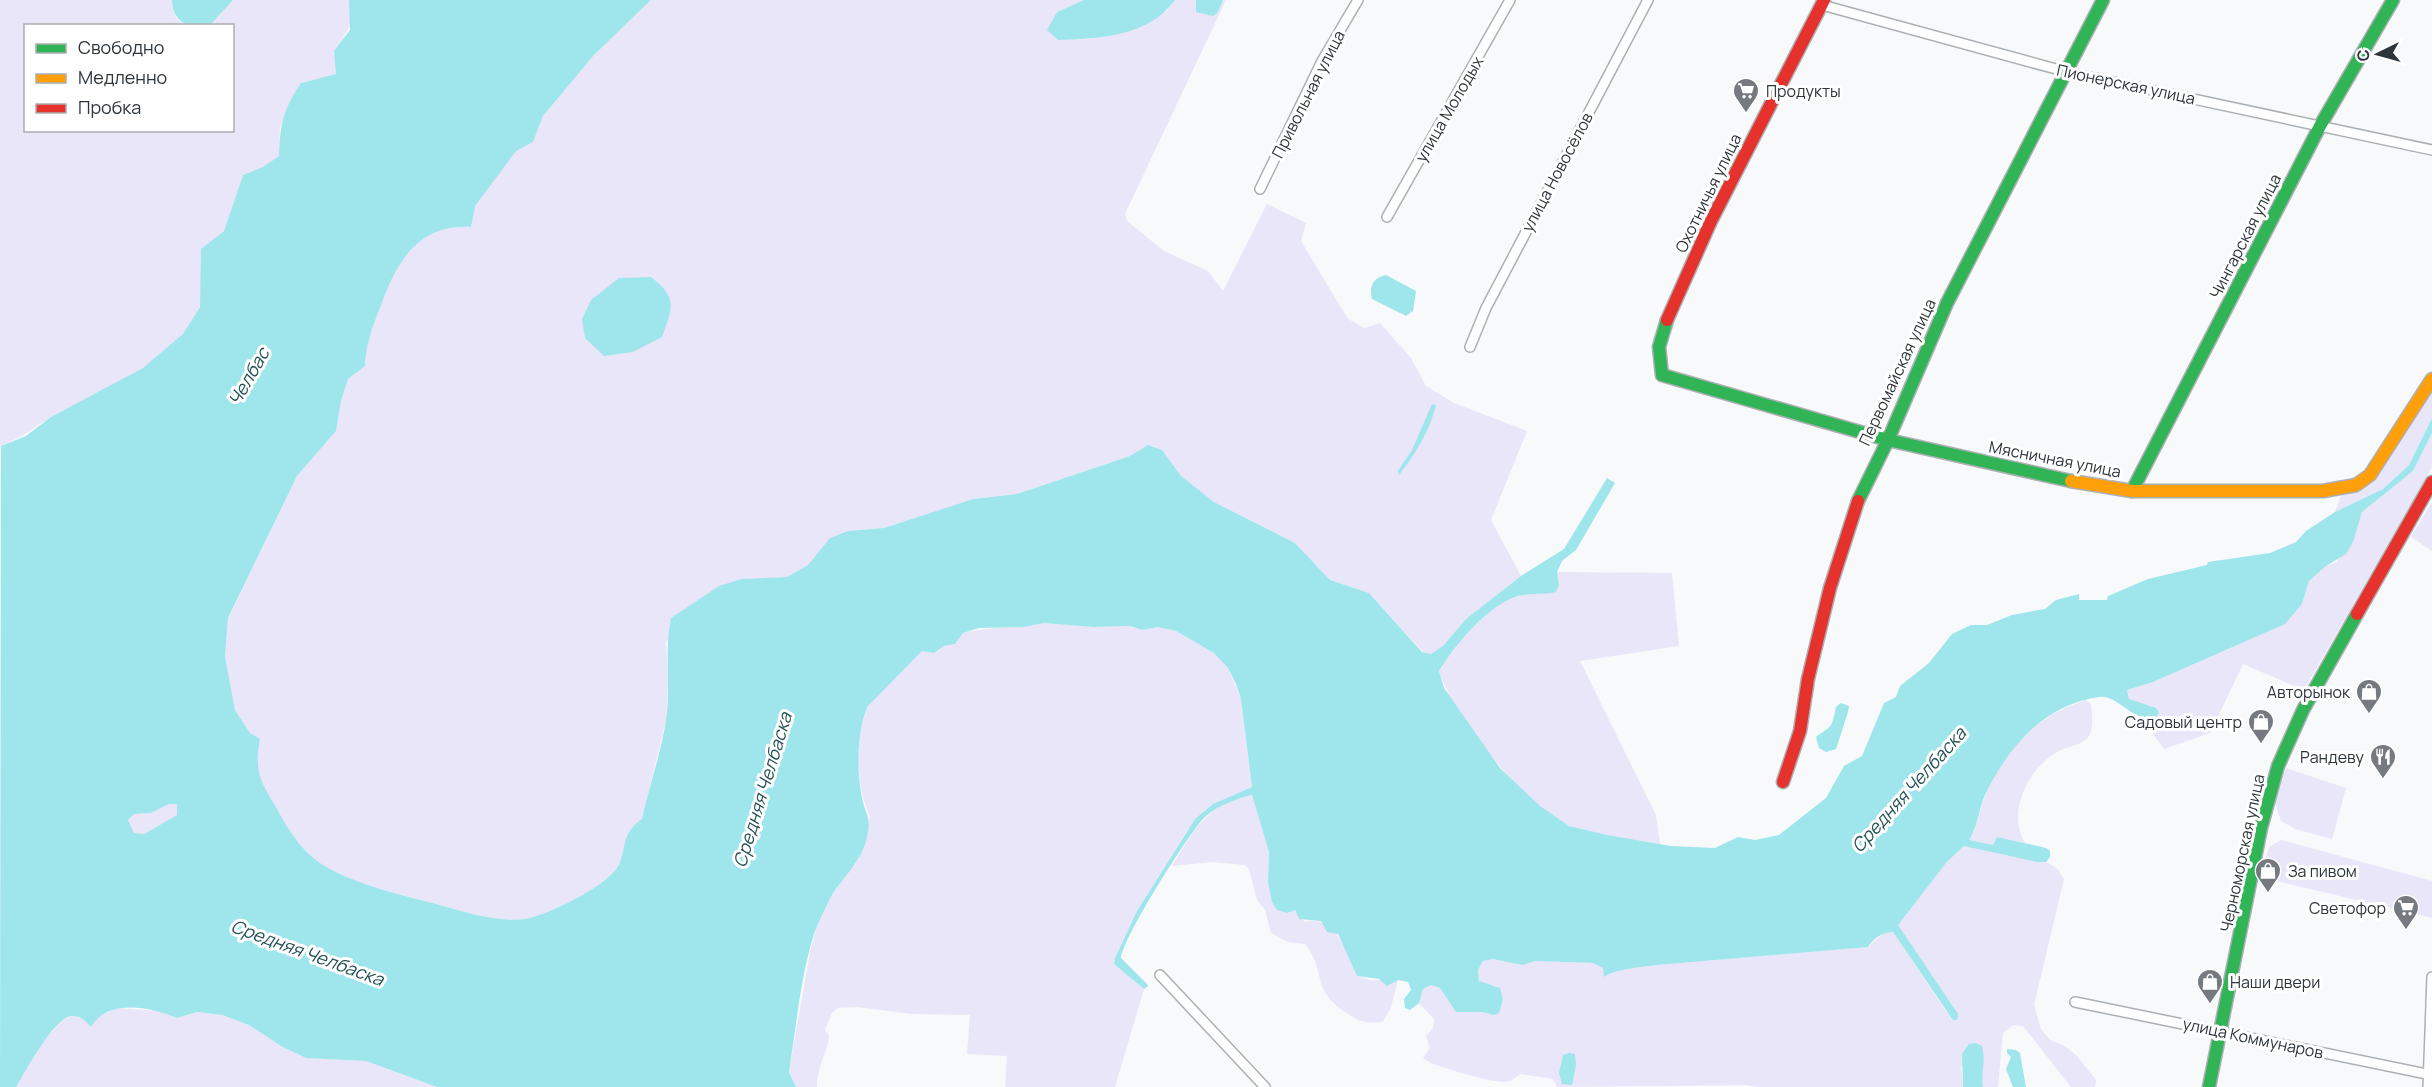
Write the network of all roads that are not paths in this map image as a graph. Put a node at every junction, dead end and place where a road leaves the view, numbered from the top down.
1 (1358, 0) edge
2 (1510, 0) edge
3 (1648, 0) edge
4 (2103, 0) edge
5 (2393, 0) edge
6 (1823, 3) edge
7 (2067, 72) junction
8 (2320, 126) junction
9 (2432, 150) edge
10 (1260, 189) dead end
11 (1387, 217) dead end
12 (1470, 347) dead end
13 (1662, 375) joint
14 (2432, 379) edge
15 (1888, 440) junction
16 (2432, 482) edge
17 (2132, 491) junction
18 (1783, 782) dead end
19 (1160, 975) dead end
20 (2432, 977) edge
21 (2075, 1002) dead end
22 (2431, 1006) edge
23 (2222, 1031) junction
24 (2430, 1075) edge
25 (1265, 1087) edge
26 (2209, 1087) edge
27 (2428, 1087) edge

1 - 10 street, Привольная улица
2 - 11 street, улица Молодых
3 - 12 street, улица Новосёлов
4 - 7 street, Первомайская улица
5 - 8 street, Чингарская улица
6 - 7 street, Пионерская улица
6 - 13 street, Охотничья улица
7 - 8 street, Пионерская улица
7 - 15 street, Первомайская улица
8 - 9 street, Пионерская улица
8 - 17 street, Чингарская улица
13 - 15 street, Мясничная улица
14 - 17 street, Мясничная улица
15 - 17 street, Мясничная улица
15 - 18 street, Первомайская улица
16 - 23 street, Черноморская улица
19 - 25 street
20 - 22 street
21 - 23 street, улица Коммунаров
22 - 24 street
23 - 24 street, улица Коммунаров
23 - 26 street, Черноморская улица
24 - 27 street

